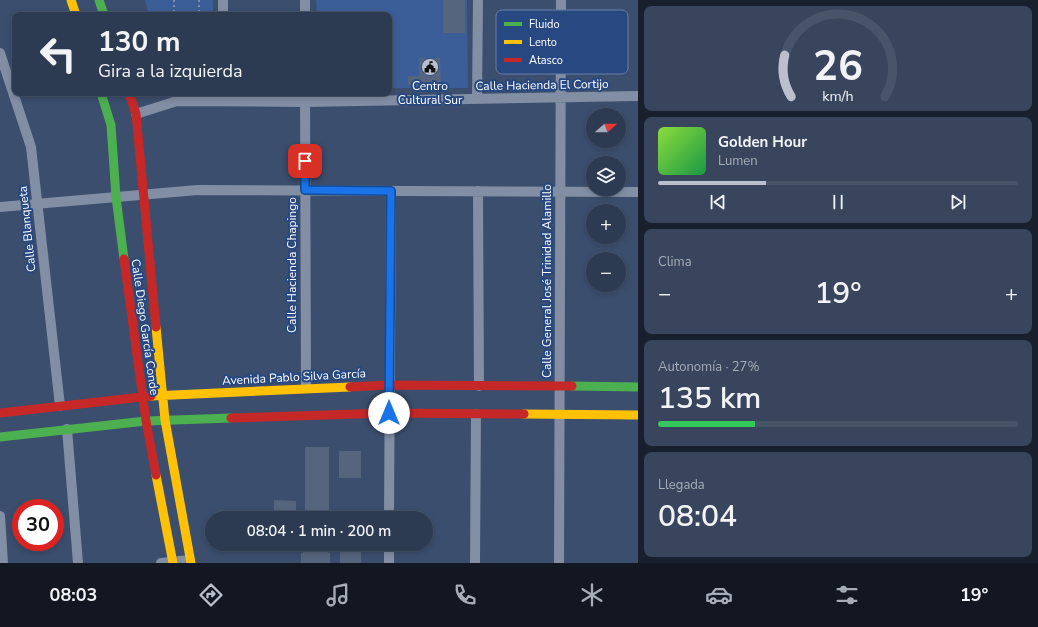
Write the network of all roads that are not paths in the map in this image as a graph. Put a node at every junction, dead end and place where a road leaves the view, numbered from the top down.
1 (71, 0) edge
2 (99, 0) edge
3 (223, 0) edge
4 (305, 0) edge
5 (478, 0) edge
6 (75, 12) edge
7 (103, 12) edge
8 (223, 12) edge
9 (305, 12) edge
10 (0, 53) edge
11 (561, 74) edge
12 (12, 89) edge
13 (14, 96) edge
14 (102, 96) edge
15 (130, 96) edge
16 (638, 96) edge
17 (305, 97) edge
18 (221, 98) edge
19 (561, 98) junction
20 (477, 99) junction
21 (136, 114) junction
22 (305, 190) junction
23 (391, 191) junction
24 (478, 191) junction
25 (560, 192) junction
26 (638, 192) edge
27 (144, 195) junction
28 (116, 197) junction
29 (37, 204) junction
30 (0, 207) edge
31 (389, 385) junction
32 (479, 386) junction
33 (560, 386) junction
34 (638, 387) edge
35 (306, 388) junction
36 (163, 395) junction
37 (143, 397) junction
38 (60, 406) junction
39 (0, 413) edge
40 (389, 413) junction
41 (476, 414) junction
42 (559, 415) junction
43 (638, 415) edge
44 (165, 420) junction
45 (146, 421) junction
46 (67, 429) junction
47 (0, 437) edge
48 (389, 511) edge
49 (0, 516) edge
50 (389, 551) edge
51 (173, 562) edge
52 (191, 562) edge
53 (3, 563) edge
54 (78, 563) edge
55 (160, 563) edge
56 (389, 563) edge
57 (475, 563) edge
58 (559, 563) edge

1 - 6 main road
2 - 7 main road
3 - 8 street
4 - 9 street
5 - 20 street
10 - 12 street, Calle Blanqueta
11 - 19 street, Calle General José Trinidad Alamillo
13 - 29 street, Calle Blanqueta
14 - 28 main road, Calle Diego García Conde
15 - 21 main road, Calle Diego García Conde
16 - 19 street, Calle Hacienda El Cortijo
17 - 18 street, Calle Hacienda El Cortijo
17 - 20 street, Calle Hacienda El Cortijo
17 - 22 street, Calle Hacienda Chapingo
18 - 21 street, Calle Hacienda El Cortijo
19 - 20 street, Calle Hacienda El Cortijo
19 - 25 street, Calle General José Trinidad Alamillo
21 - 27 main road, Calle Diego García Conde
22 - 23 street
22 - 27 street
22 - 35 street, Calle Hacienda Chapingo
23 - 24 street
23 - 31 street
24 - 25 street
24 - 32 street
25 - 26 street
25 - 33 street, Calle General José Trinidad Alamillo
27 - 28 street
27 - 36 main road, Calle Diego García Conde
28 - 29 street
28 - 37 main road, Calle Diego García Conde
29 - 30 street
29 - 38 street, Calle Blanqueta
31 - 32 main road, Avenida Pablo Silva García
31 - 35 main road, Avenida Pablo Silva García
31 - 40 street
32 - 33 main road, Avenida Pablo Silva García
33 - 34 main road, Avenida Pablo Silva García
33 - 42 street, Calle General José Trinidad Alamillo
35 - 36 main road, Avenida Pablo Silva García
36 - 37 main road, Avenida Pablo Silva García
36 - 44 main road, Calle Diego García Conde
37 - 38 main road, Avenida Pablo Silva García
37 - 45 main road, Calle Diego García Conde
38 - 39 main road, Avenida Pablo Silva García
40 - 41 main road
40 - 44 main road
40 - 48 street
41 - 42 main road
41 - 57 street
42 - 43 main road
42 - 58 street, Calle General José Trinidad Alamillo
44 - 45 main road
44 - 52 main road, Calle Diego García Conde
45 - 46 main road
45 - 51 main road, Calle Diego García Conde
46 - 47 main road
46 - 54 street
49 - 53 street
50 - 56 street
51 - 52 street
51 - 55 street

